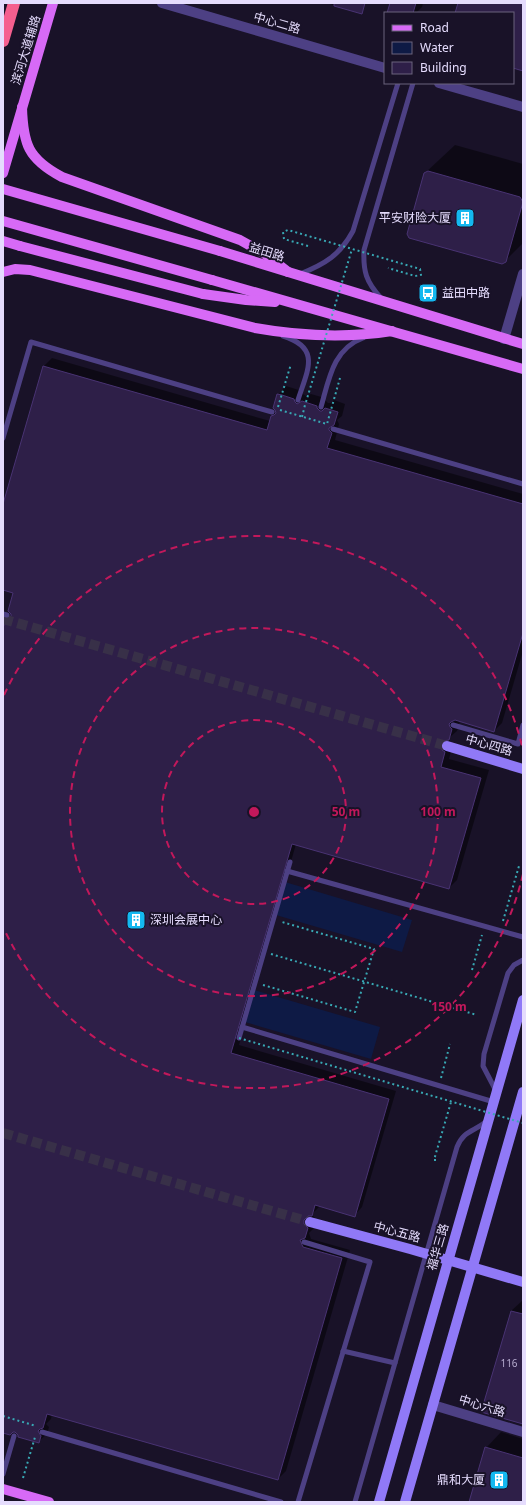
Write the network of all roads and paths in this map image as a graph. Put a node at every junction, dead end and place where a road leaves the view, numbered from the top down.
1 (14, 3) edge
2 (54, 3) edge
3 (59, 3) edge
4 (162, 3) edge
5 (50, 18) junction
6 (3, 41) edge
7 (384, 68) edge
8 (398, 84) edge
9 (413, 84) edge
10 (442, 84) edge
11 (22, 107) junction
12 (523, 108) edge
13 (3, 173) edge
14 (3, 189) edge
15 (3, 221) edge
16 (3, 241) edge
17 (308, 246) dead end
18 (352, 249) junction
19 (388, 268) dead end
20 (3, 272) edge
21 (293, 274) junction
22 (523, 274) edge
23 (290, 302) junction
24 (384, 302) junction
25 (255, 328) junction
26 (392, 331) junction
27 (372, 334) junction
28 (504, 339) junction
29 (523, 344) edge
30 (291, 364) dead end
31 (523, 369) edge
32 (340, 378) dead end
33 (298, 400) dead end
34 (321, 407) dead end
35 (272, 412) dead end
36 (302, 417) junction
37 (333, 429) dead end
38 (3, 438) edge
39 (523, 484) edge
40 (453, 725) dead end
41 (523, 725) edge
42 (447, 746) tunnel mouth
43 (523, 769) edge
44 (290, 862) dead end
45 (520, 866) dead end
46 (287, 871) junction
47 (503, 921) dead end
48 (283, 922) dead end
49 (523, 937) edge
50 (481, 939) dead end
51 (274, 955) dead end
52 (523, 960) edge
53 (472, 970) dead end
54 (364, 982) junction
55 (265, 986) dead end
56 (523, 1000) edge
57 (477, 1015) dead end
58 (242, 1027) junction
59 (239, 1038) joint
60 (450, 1044) dead end
61 (441, 1076) dead end
62 (523, 1092) edge
63 (495, 1098) junction
64 (451, 1102) junction
65 (489, 1117) junction
66 (523, 1123) edge
67 (435, 1160) dead end
68 (310, 1222) tunnel mouth
69 (304, 1242) dead end
70 (426, 1253) junction
71 (448, 1260) junction
72 (472, 1267) junction
73 (523, 1282) edge
74 (343, 1351) junction
75 (395, 1363) junction
76 (433, 1405) junction
77 (3, 1416) edge
78 (38, 1426) dead end
79 (42, 1432) dead end
80 (523, 1432) edge
81 (36, 1434) dead end
82 (14, 1436) dead end
83 (3, 1474) edge
84 (23, 1478) dead end
85 (3, 1489) edge
86 (49, 1502) edge
87 (281, 1502) edge
88 (298, 1502) edge
89 (355, 1502) edge
90 (378, 1502) edge
91 (405, 1502) edge

1 - 6 highway
2 - 5 main road, 滨河大道辅路
3 - 5 street
4 - 7 street, 中心二路
5 - 11 main road, 滨河大道辅路
8 - 21 lane
9 - 24 lane
10 - 12 street
11 - 13 main road, 滨河大道辅路
11 - 21 main road
14 - 21 main road, 益田路, bridge
15 - 23 main road, bridge
16 - 23 main road, bridge
17 - 18 path, bridge
18 - 19 path, bridge
18 - 36 path, bridge
20 - 25 main road
21 - 24 main road, 益田路
22 - 28 street
23 - 26 main road
24 - 28 main road, 益田路
25 - 27 main road
25 - 33 lane
26 - 27 main road
26 - 31 main road
27 - 34 lane
28 - 29 main road, 益田路
30 - 36 path
32 - 36 path
35 - 38 lane
37 - 39 lane
40 - 41 lane
42 - 43 street, 中心四路
44 - 46 lane
45 - 47 path
46 - 49 lane
46 - 58 lane
48 - 54 path
50 - 53 path
51 - 54 path
52 - 63 lane
54 - 55 path
54 - 57 path
56 - 63 street, 福华三路
58 - 59 lane
58 - 63 lane
59 - 64 path, bridge
60 - 61 path
62 - 72 street
63 - 65 street, 福华三路
64 - 66 path, bridge
64 - 67 path
65 - 70 lane
65 - 71 street, 福华三路
68 - 70 street, 中心五路
69 - 74 lane
70 - 71 street, 中心五路
70 - 75 lane
71 - 72 street, 中心五路
71 - 90 street, 福华三路
72 - 73 street, 中心五路
72 - 76 street
74 - 75 lane
74 - 88 lane
75 - 89 lane
76 - 80 street, 中心六路
76 - 91 street
77 - 78 path
79 - 87 lane
81 - 84 path
82 - 83 lane
85 - 86 main road

